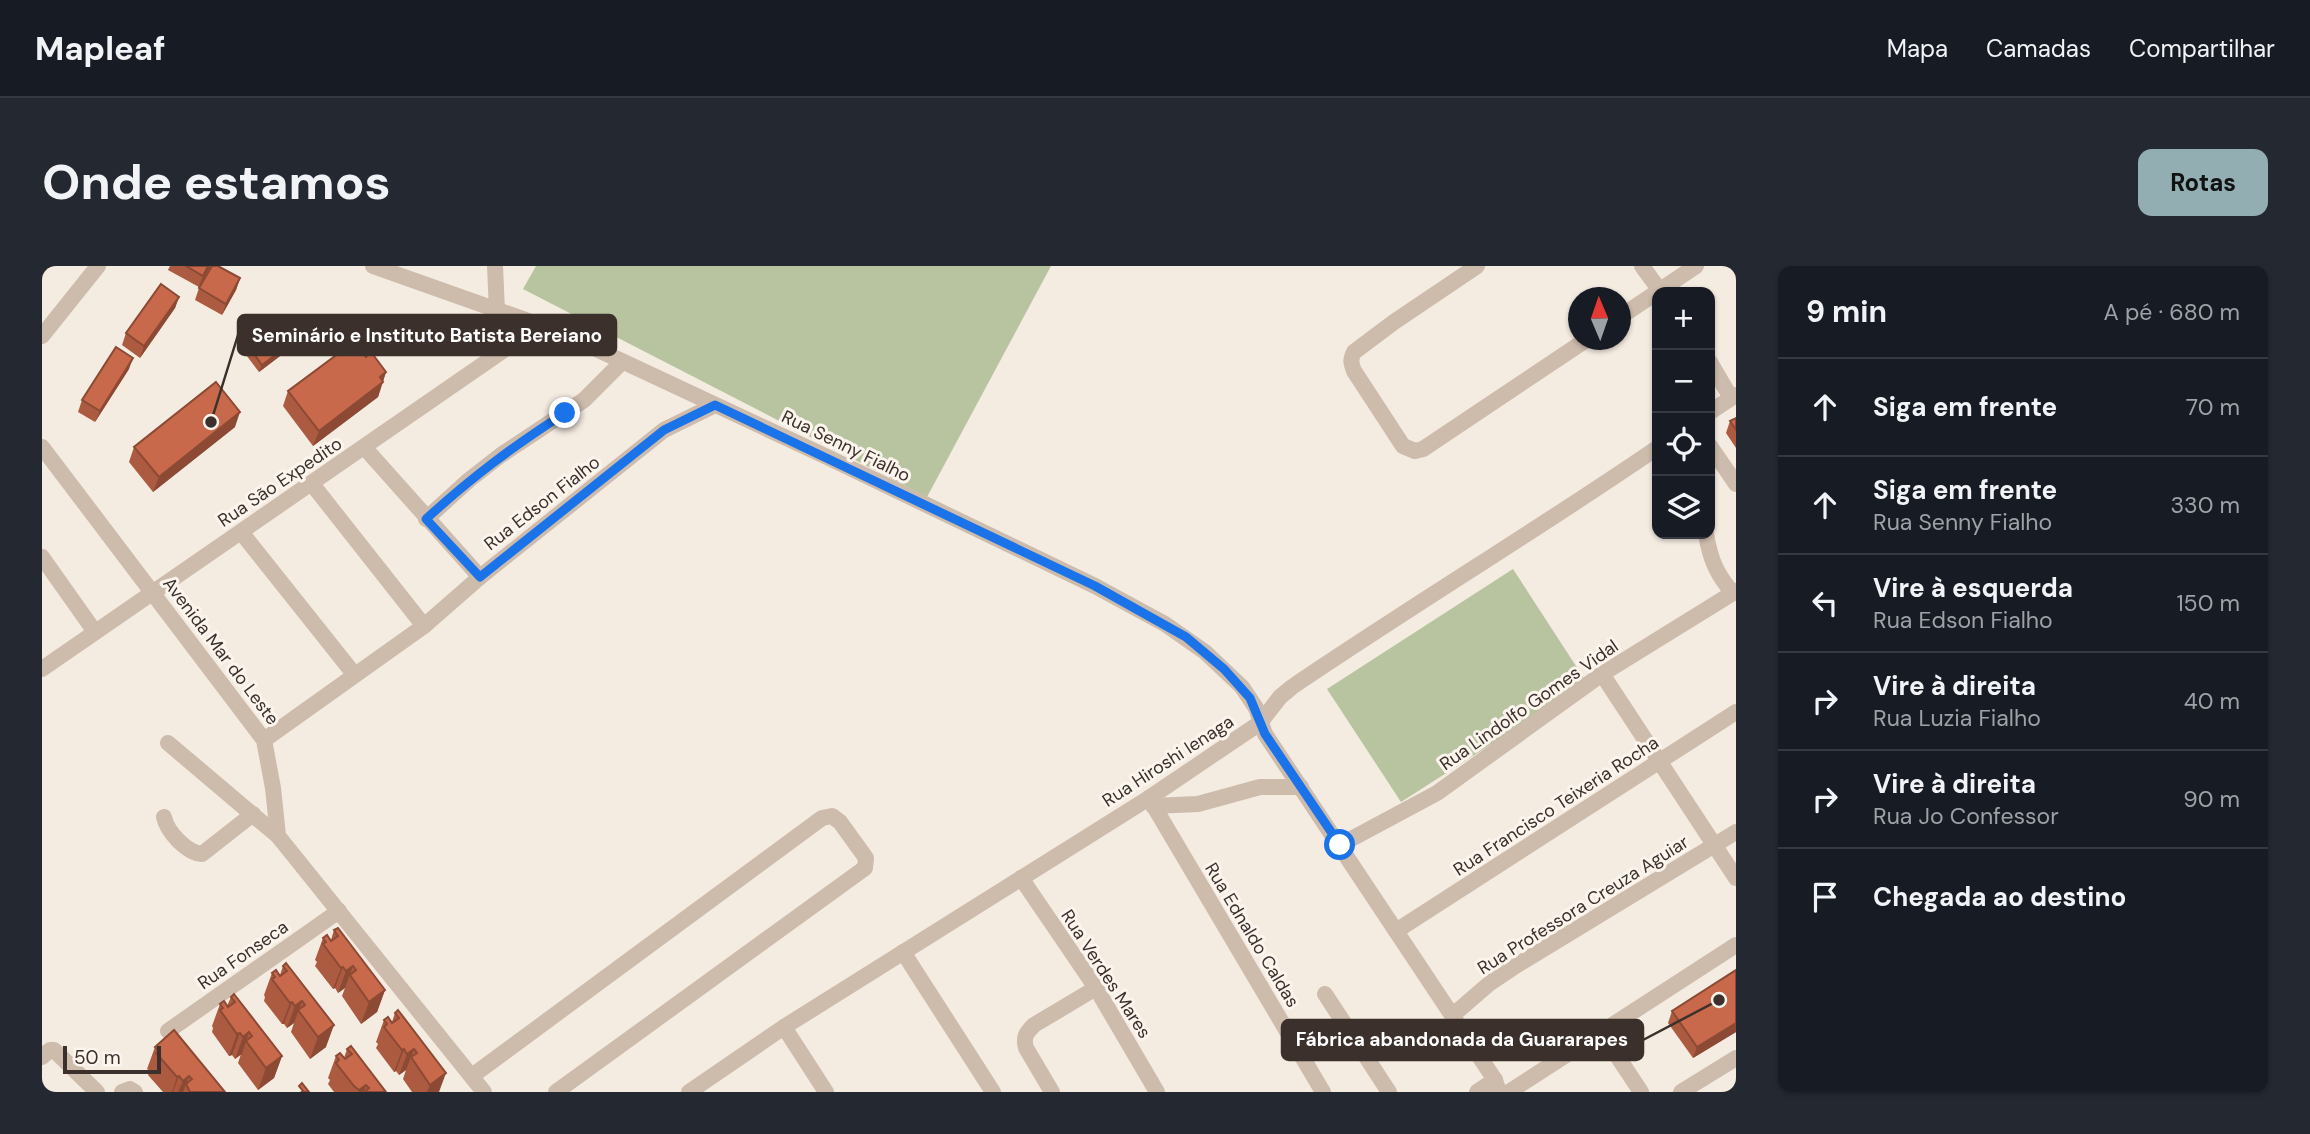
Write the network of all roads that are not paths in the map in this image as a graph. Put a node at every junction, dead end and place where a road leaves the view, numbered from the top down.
1 (98, 266) edge
2 (373, 266) edge
3 (495, 266) edge
4 (1477, 266) edge
5 (1642, 266) edge
6 (1696, 266) edge
7 (1657, 287) edge
8 (1666, 287) edge
9 (1652, 296) edge
10 (1631, 310) edge
11 (496, 311) junction
12 (540, 326) junction
13 (42, 336) edge
14 (1571, 350) edge
15 (622, 362) junction
16 (1715, 369) edge
17 (1733, 396) edge
18 (715, 405) junction
19 (1715, 409) edge
20 (42, 447) edge
21 (364, 447) junction
22 (1652, 451) edge
23 (1715, 453) edge
24 (312, 484) junction
25 (1736, 484) edge
26 (426, 519) junction
27 (242, 532) junction
28 (1707, 539) edge
29 (42, 557) edge
30 (480, 577) junction
31 (152, 592) junction
32 (1735, 592) edge
33 (424, 626) junction
34 (94, 632) junction
35 (42, 669) edge
36 (354, 674) junction
37 (1602, 674) junction
38 (1736, 712) edge
39 (1260, 723) junction
40 (264, 740) junction
41 (168, 743) dead end
42 (1661, 762) junction
43 (1301, 787) junction
44 (1151, 802) junction
45 (253, 814) junction
46 (164, 817) dead end
47 (1736, 832) edge
48 (278, 836) junction
49 (1340, 845) junction
50 (1716, 846) junction
51 (1021, 878) junction
52 (1736, 878) edge
53 (339, 911) junction
54 (1396, 931) junction
55 (1736, 945) edge
56 (903, 952) junction
57 (1096, 988) junction
58 (1325, 994) dead end
59 (1452, 1014) junction
60 (784, 1027) junction
61 (168, 1031) edge
62 (1602, 1033) junction
63 (46, 1051) edge
64 (1735, 1060) edge
65 (472, 1076) junction
66 (1497, 1086) edge
67 (97, 1092) edge
68 (122, 1092) edge
69 (135, 1092) edge
70 (484, 1092) edge
71 (556, 1092) edge
72 (689, 1092) edge
73 (826, 1092) edge
74 (993, 1092) edge
75 (1052, 1092) edge
76 (1157, 1092) edge
77 (1323, 1092) edge
78 (1390, 1092) edge
79 (1477, 1092) edge
80 (1510, 1092) edge
81 (1641, 1092) edge
82 (1681, 1092) edge

1 - 13 street
2 - 11 street, Rua Senny Fialho
3 - 11 street
4 - 14 street
5 - 7 street
6 - 8 street
9 - 10 street
11 - 12 street, Rua Senny Fialho
12 - 15 street, Rua Senny Fialho
12 - 21 street, Rua São Expedito
15 - 18 street, Rua Senny Fialho
15 - 26 street
16 - 17 street
17 - 19 street
18 - 30 street, Rua Edson Fialho
18 - 39 street, Rua Senny Fialho
20 - 31 street, Avenida Mar do Leste
21 - 24 street, Rua São Expedito
21 - 26 street
22 - 39 street, Rua Hiroshi Ienaga
23 - 25 street
24 - 27 street, Rua São Expedito
24 - 33 street
26 - 30 street
27 - 31 street, Rua São Expedito
27 - 36 street
28 - 32 street
29 - 34 street
30 - 33 street, Rua Edson Fialho
31 - 34 street, Rua São Expedito
31 - 40 street, Avenida Mar do Leste
32 - 37 street, Rua Lindolfo Gomes Vidal
33 - 36 street, Rua Edson Fialho
34 - 35 street, Rua São Expedito
36 - 40 street, Rua Edson Fialho
37 - 42 street
37 - 49 street, Rua Lindolfo Gomes Vidal
38 - 42 street, Rua Francisco Teixeria Rocha
39 - 43 street, Rua Senny Fialho
39 - 44 street, Rua Hiroshi Ienaga
40 - 48 street, Avenida Mar do Leste
41 - 45 street
42 - 50 street
42 - 54 street, Rua Francisco Teixeria Rocha
43 - 44 street
43 - 49 street, Rua Senny Fialho
44 - 51 street, Rua Hiroshi Ienaga
44 - 77 street, Rua Ednaldo Caldas
45 - 46 street
45 - 48 street
47 - 50 street, Rua Professora Creuza Aguiar
48 - 53 street
49 - 54 street, Rua Senny Fialho
50 - 52 street
50 - 59 street, Rua Professora Creuza Aguiar
51 - 56 street, Rua Hiroshi Ienaga
51 - 57 street, Rua Verdes Mares
53 - 61 street, Rua Fonseca
53 - 65 street
54 - 59 street, Rua Senny Fialho
55 - 62 street
56 - 60 street, Rua Hiroshi Ienaga
56 - 74 street
57 - 75 street
57 - 76 street, Rua Verdes Mares
58 - 78 street
59 - 66 street, Rua Senny Fialho
60 - 72 street, Rua Hiroshi Ienaga
60 - 73 street
62 - 80 street
62 - 81 street
63 - 67 street
64 - 82 street
65 - 70 street
65 - 71 street
66 - 79 street
66 - 80 street
68 - 69 street

